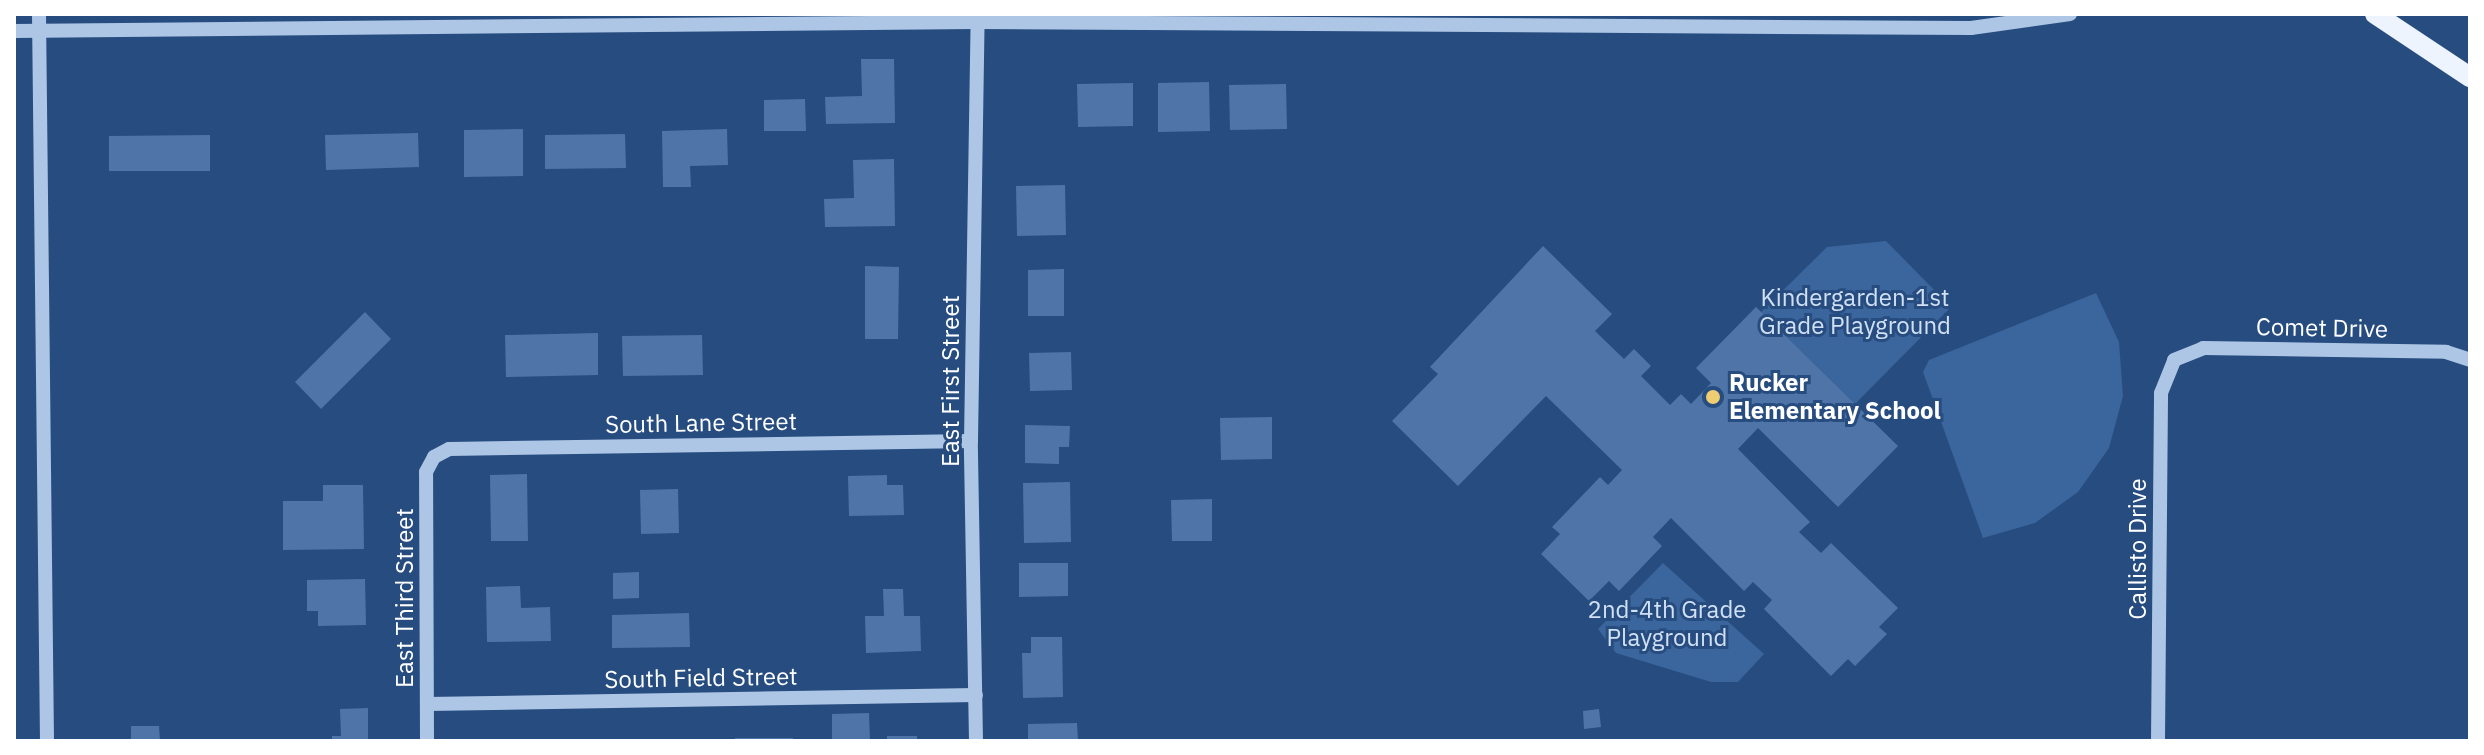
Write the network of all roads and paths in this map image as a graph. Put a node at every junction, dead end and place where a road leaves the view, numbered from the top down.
1 (39, 14) edge
2 (2070, 14) edge
3 (2375, 14) edge
4 (976, 17) edge
5 (39, 30) junction
6 (14, 31) edge
7 (2470, 77) edge
8 (2174, 360) joint
9 (2470, 360) edge
10 (971, 441) junction
11 (434, 457) joint
12 (976, 695) junction
13 (427, 704) junction
14 (47, 741) edge
15 (427, 741) edge
16 (976, 741) edge
17 (2158, 741) edge

1 - 5 street
2 - 4 street
3 - 7 main road
4 - 5 street
4 - 10 street, East First Street
5 - 6 street
5 - 14 street
8 - 9 street, Comet Drive
8 - 17 street, Callisto Drive
10 - 11 street, South Lane Street
10 - 12 street, East First Street
11 - 13 street, East Third Street
12 - 13 street, South Field Street
12 - 16 street, East First Street
13 - 15 street, East Third Street

